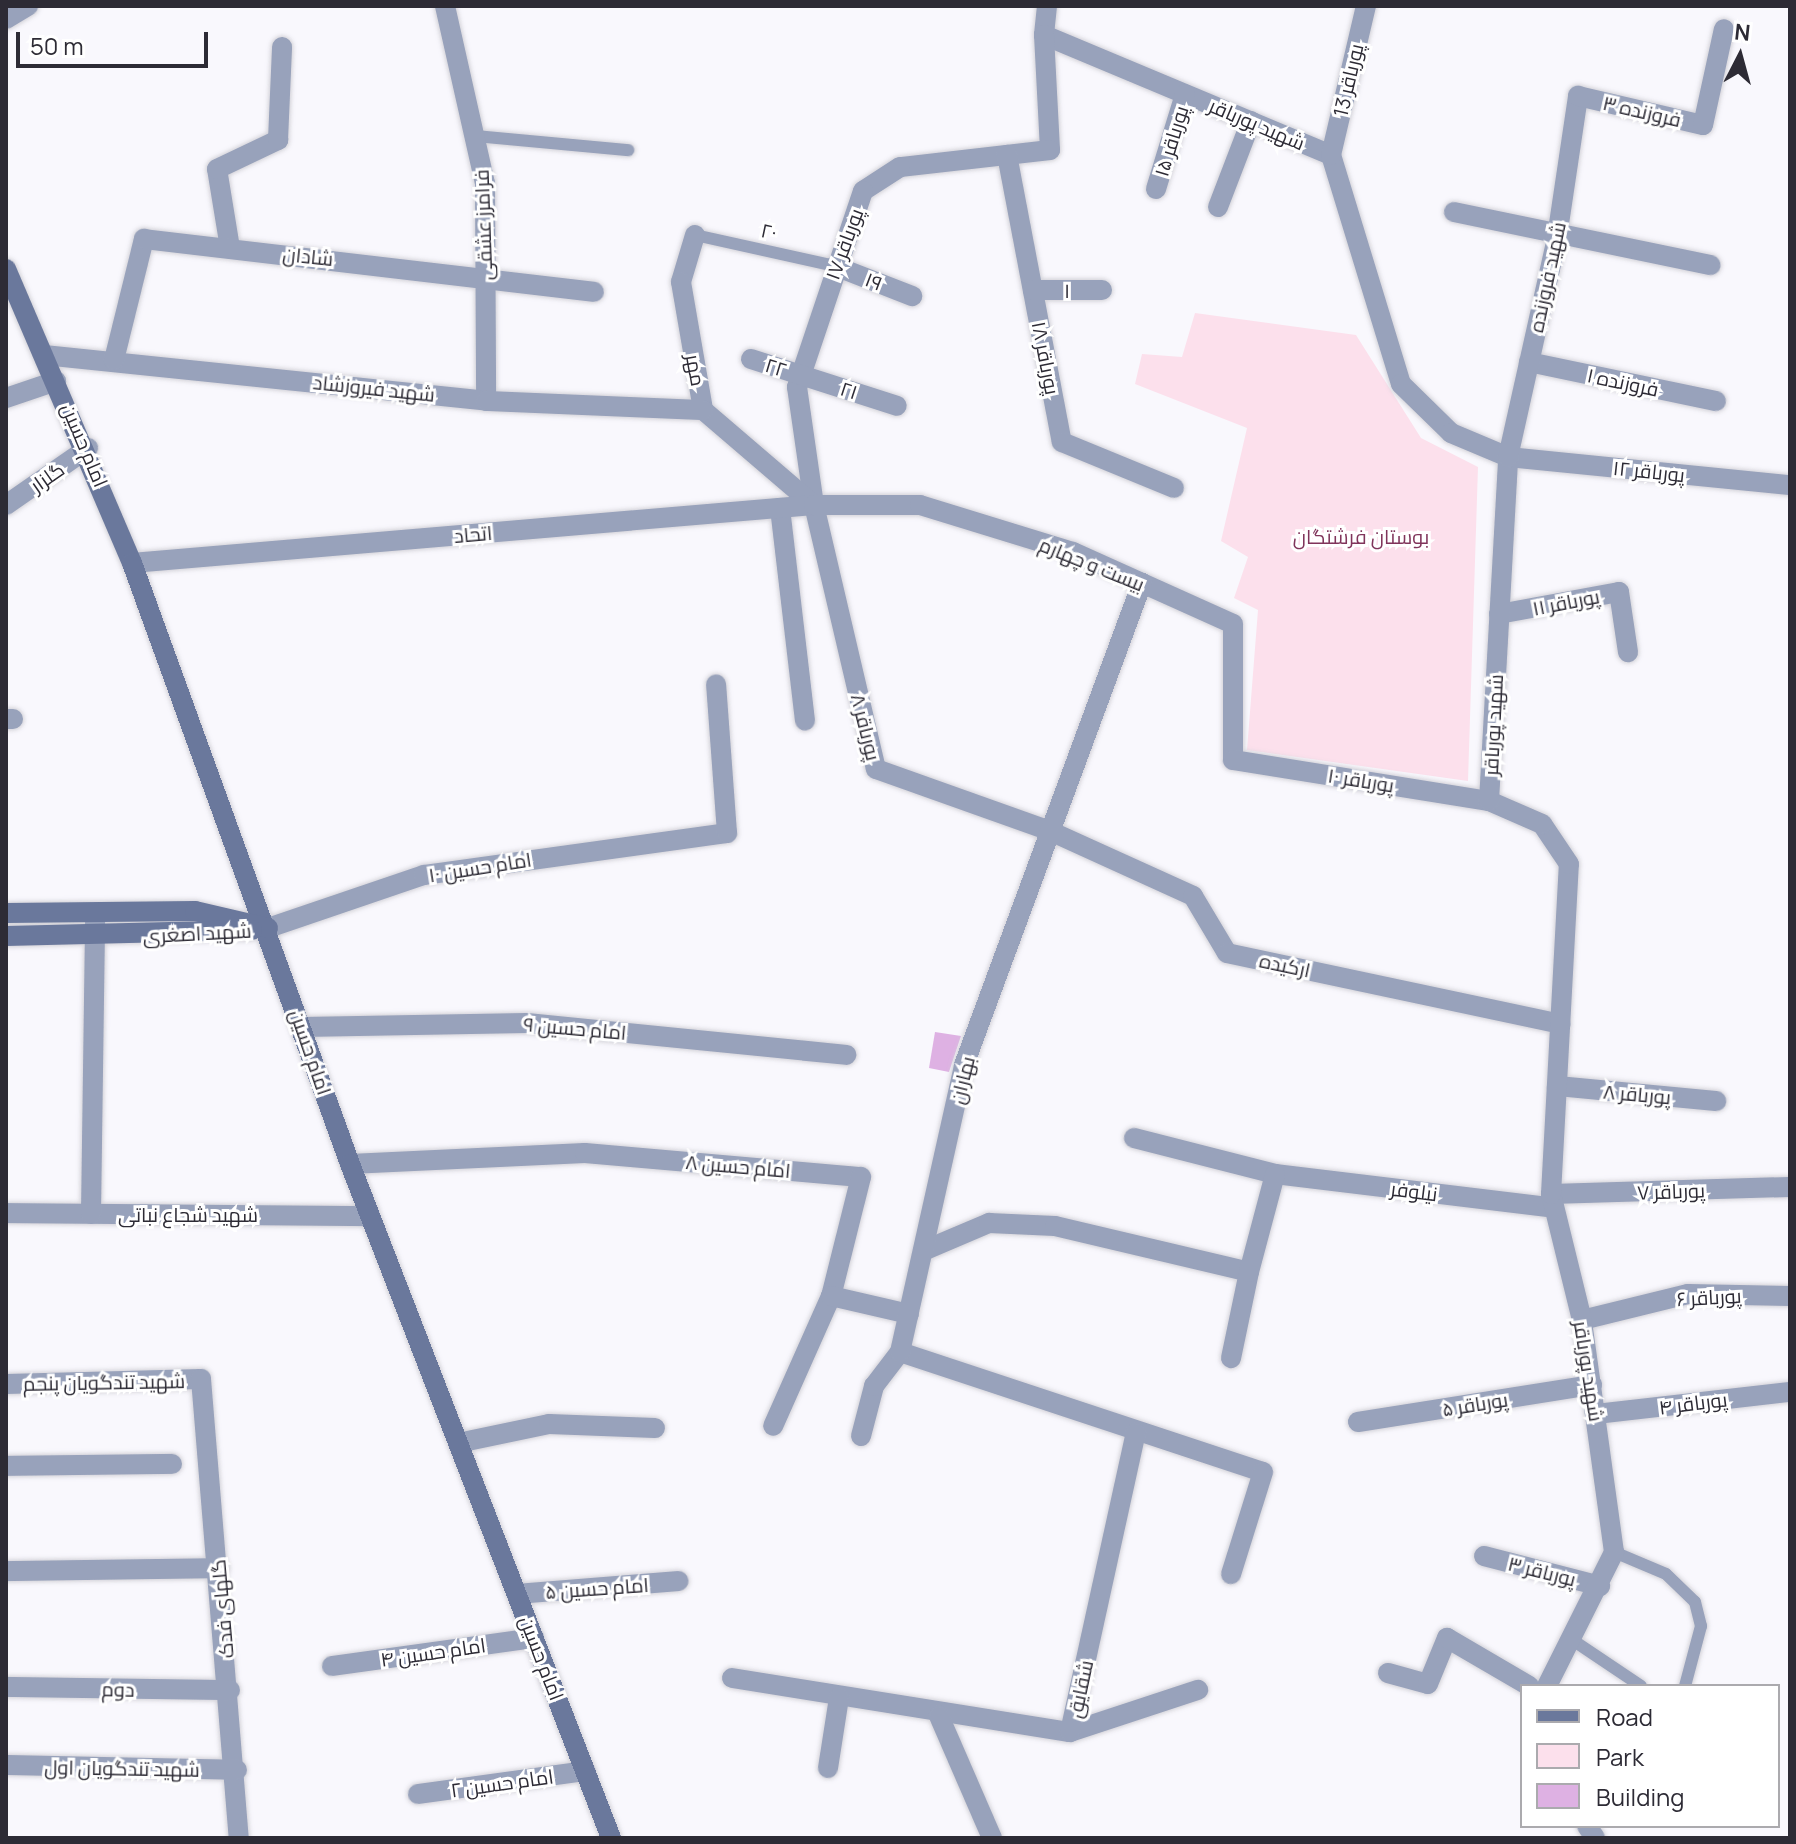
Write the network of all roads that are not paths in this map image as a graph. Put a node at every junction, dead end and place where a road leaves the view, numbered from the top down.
1 (28, 6) edge
2 (445, 6) edge
3 (1047, 6) edge
4 (1366, 6) edge
5 (6, 19) edge
6 (1724, 29) dead end
7 (1044, 35) junction
8 (282, 47) dead end
9 (1185, 94) junction
10 (1578, 96) joint
11 (1251, 121) junction
12 (476, 136) junction
13 (628, 150) dead end
14 (1007, 155) junction
15 (1331, 155) junction
16 (1156, 189) dead end
17 (1218, 207) dead end
18 (1454, 212) dead end
19 (695, 235) joint
20 (1557, 237) junction
21 (230, 248) junction
22 (1711, 265) dead end
23 (835, 266) junction
24 (483, 274) junction
25 (7, 278) edge
26 (1033, 290) junction
27 (1102, 290) dead end
28 (594, 292) dead end
29 (912, 296) dead end
30 (44, 355) junction
31 (751, 359) dead end
32 (114, 360) junction
33 (1529, 362) junction
34 (801, 374) junction
35 (56, 381) junction
36 (6, 398) edge
37 (486, 401) junction
38 (1716, 401) dead end
39 (897, 406) dead end
40 (703, 410) junction
41 (88, 448) junction
42 (1508, 457) junction
43 (1790, 485) edge
44 (1174, 488) dead end
45 (6, 505) edge
46 (814, 505) junction
47 (780, 508) junction
48 (132, 563) junction
49 (1142, 583) junction
50 (1499, 614) junction
51 (1628, 652) dead end
52 (716, 684) dead end
53 (805, 721) dead end
54 (1233, 760) joint
55 (1489, 801) junction
56 (1050, 831) junction
57 (95, 912) junction
58 (6, 913) edge
59 (268, 928) junction
60 (6, 936) edge
61 (94, 937) junction
62 (1561, 1024) junction
63 (302, 1027) junction
64 (846, 1055) dead end
65 (1557, 1086) junction
66 (1716, 1101) dead end
67 (1134, 1138) dead end
68 (350, 1164) junction
69 (1275, 1174) junction
70 (1790, 1187) edge
71 (1552, 1201) junction
72 (6, 1213) edge
73 (91, 1214) junction
74 (370, 1216) junction
75 (923, 1251) junction
76 (1249, 1272) junction
77 (831, 1296) junction
78 (1790, 1296) edge
79 (909, 1314) junction
80 (1582, 1320) junction
81 (900, 1352) junction
82 (1231, 1358) dead end
83 (201, 1379) joint
84 (6, 1384) edge
85 (1592, 1385) junction
86 (1790, 1392) edge
87 (1596, 1414) junction
88 (1358, 1422) dead end
89 (773, 1426) dead end
90 (655, 1428) dead end
91 (1136, 1433) junction
92 (861, 1436) dead end
93 (458, 1443) junction
94 (172, 1464) dead end
95 (6, 1466) edge
96 (1614, 1552) junction
97 (1484, 1556) dead end
98 (219, 1568) junction
99 (6, 1571) edge
100 (1231, 1574) dead end
101 (678, 1581) dead end
102 (1600, 1586) junction
103 (517, 1594) junction
104 (1568, 1637) junction
105 (534, 1638) junction
106 (332, 1666) dead end
107 (1388, 1673) dead end
108 (732, 1678) dead end
109 (1526, 1684) edge
110 (1548, 1684) edge
111 (1638, 1684) edge
112 (1686, 1684) edge
113 (6, 1687) edge
114 (230, 1690) junction
115 (1198, 1690) dead end
116 (839, 1698) junction
117 (939, 1716) junction
118 (1070, 1732) junction
119 (6, 1765) edge
120 (828, 1768) dead end
121 (237, 1770) junction
122 (585, 1771) junction
123 (418, 1794) dead end
124 (239, 1838) edge
125 (611, 1838) edge
126 (992, 1838) edge

1 - 5 street
2 - 12 street, فرامرز عشقی
3 - 7 street
4 - 15 street, پورباقر 13
6 - 10 street, فروزنده ۳
7 - 9 street, شهید پورباقر
7 - 14 street, پورباقر ۱۷
8 - 21 street
9 - 11 street, شهید پورباقر
9 - 16 street, پورباقر ۱۵
10 - 20 street, شهید فروزنده
11 - 15 street, شهید پورباقر
11 - 17 street
12 - 13 lane
12 - 24 street, فرامرز عشقی
14 - 23 street, پورباقر ۱۷
14 - 26 street, پورباقر ۱۸
15 - 42 street, شهید پورباقر
18 - 20 street
19 - 23 lane, ۲۰
19 - 40 street, مهر
20 - 22 street
20 - 33 street, شهید فروزنده
21 - 24 street, شادان
21 - 32 street, شادان
23 - 29 street, ۱۹
23 - 34 street, پورباقر ۱۷
24 - 28 street, شادان
24 - 37 street, فرامرز عشقی
25 - 30 street, امام حسین
26 - 27 street, ۱
26 - 44 street, پورباقر ۱۸
30 - 32 street, شهید فیروزشاد
30 - 35 street, امام حسین
31 - 34 street, ۲۲
32 - 37 street, شهید فیروزشاد
33 - 38 street, فروزنده ۱
33 - 42 street, شهید فروزنده
34 - 39 street, ۲۱
34 - 46 street, پورباقر ۱۷
35 - 36 street
35 - 41 street, امام حسین
37 - 40 street, شهید فیروزشاد
40 - 46 street, مهر
41 - 45 street, گلزار
41 - 48 street, امام حسین
42 - 43 street, پورباقر ۱۲
42 - 50 street, شهید پورباقر
46 - 47 street, اتحاد
46 - 49 street, بیست و چهارم
46 - 56 street, پورباقر ۸
47 - 48 street, اتحاد
47 - 53 street
48 - 59 street, امام حسین
49 - 54 street, بیست و چهارم
49 - 56 street, بهاران
50 - 51 street, پورباقر ۱۱
50 - 55 street, شهید پورباقر
52 - 59 street, امام حسین ۱۰
54 - 55 street, پورباقر ۱۰
55 - 62 street, شهید پورباقر
56 - 62 street, ارکیده
56 - 75 street, بهاران
57 - 58 street, شهید اصغری
57 - 59 street, شهید اصغری
57 - 61 street
59 - 61 street, شهید اصغری
59 - 63 street, امام حسین
60 - 61 street, شهید اصغری
61 - 73 street
62 - 65 street, شهید پورباقر
63 - 64 street, امام حسین ۹
63 - 68 street, امام حسین
65 - 66 street, پورباقر ۸
65 - 71 street, شهید پورباقر
67 - 69 street, نیلوفر
68 - 74 street, امام حسین
68 - 77 street, امام حسین ۸
69 - 71 street, نیلوفر
69 - 76 street
70 - 71 street, پورباقر ۷
71 - 80 street, شهید پورباقر
72 - 73 street, شهید شجاع نباتی
73 - 74 street, شهید شجاع نباتی
74 - 93 street, امام حسین
75 - 76 street
75 - 79 street, بهاران
76 - 82 street
77 - 79 street
77 - 89 street, امام حسین ۸
78 - 80 street, پورباقر ۶
79 - 81 street, بهاران
80 - 85 street, شهید پورباقر
81 - 91 street
81 - 92 street
83 - 84 street, شهید تندگویان پنجم
83 - 98 street, گلهای فدک
85 - 87 street, شهید پورباقر
85 - 88 street, پورباقر ۵
86 - 87 street, پورباقر ۴
87 - 96 street, شهید پورباقر
90 - 93 street
91 - 100 street
91 - 118 street, شقایق
93 - 103 street, امام حسین
94 - 95 street
96 - 102 street, شهید پورباقر
96 - 112 lane
97 - 102 street, پورباقر ۳
98 - 99 street
98 - 114 street, گلهای فدک
101 - 103 street, امام حسین ۵
102 - 104 street, شهید پورباقر
103 - 105 street, امام حسین
104 - 110 street, شهید پورباقر
104 - 111 lane
105 - 106 street, امام حسین ۴
105 - 122 street, امام حسین
107 - 109 street
108 - 116 street, شقایق
113 - 114 street, دوم
114 - 121 street, گلهای فدک
115 - 118 street
116 - 117 street, شقایق
116 - 120 street
117 - 118 street, شقایق
117 - 126 street
119 - 121 street, شهید تندگویان اول
121 - 124 street, گلهای فدک
122 - 123 street, امام حسین ۲
122 - 125 street, امام حسین

